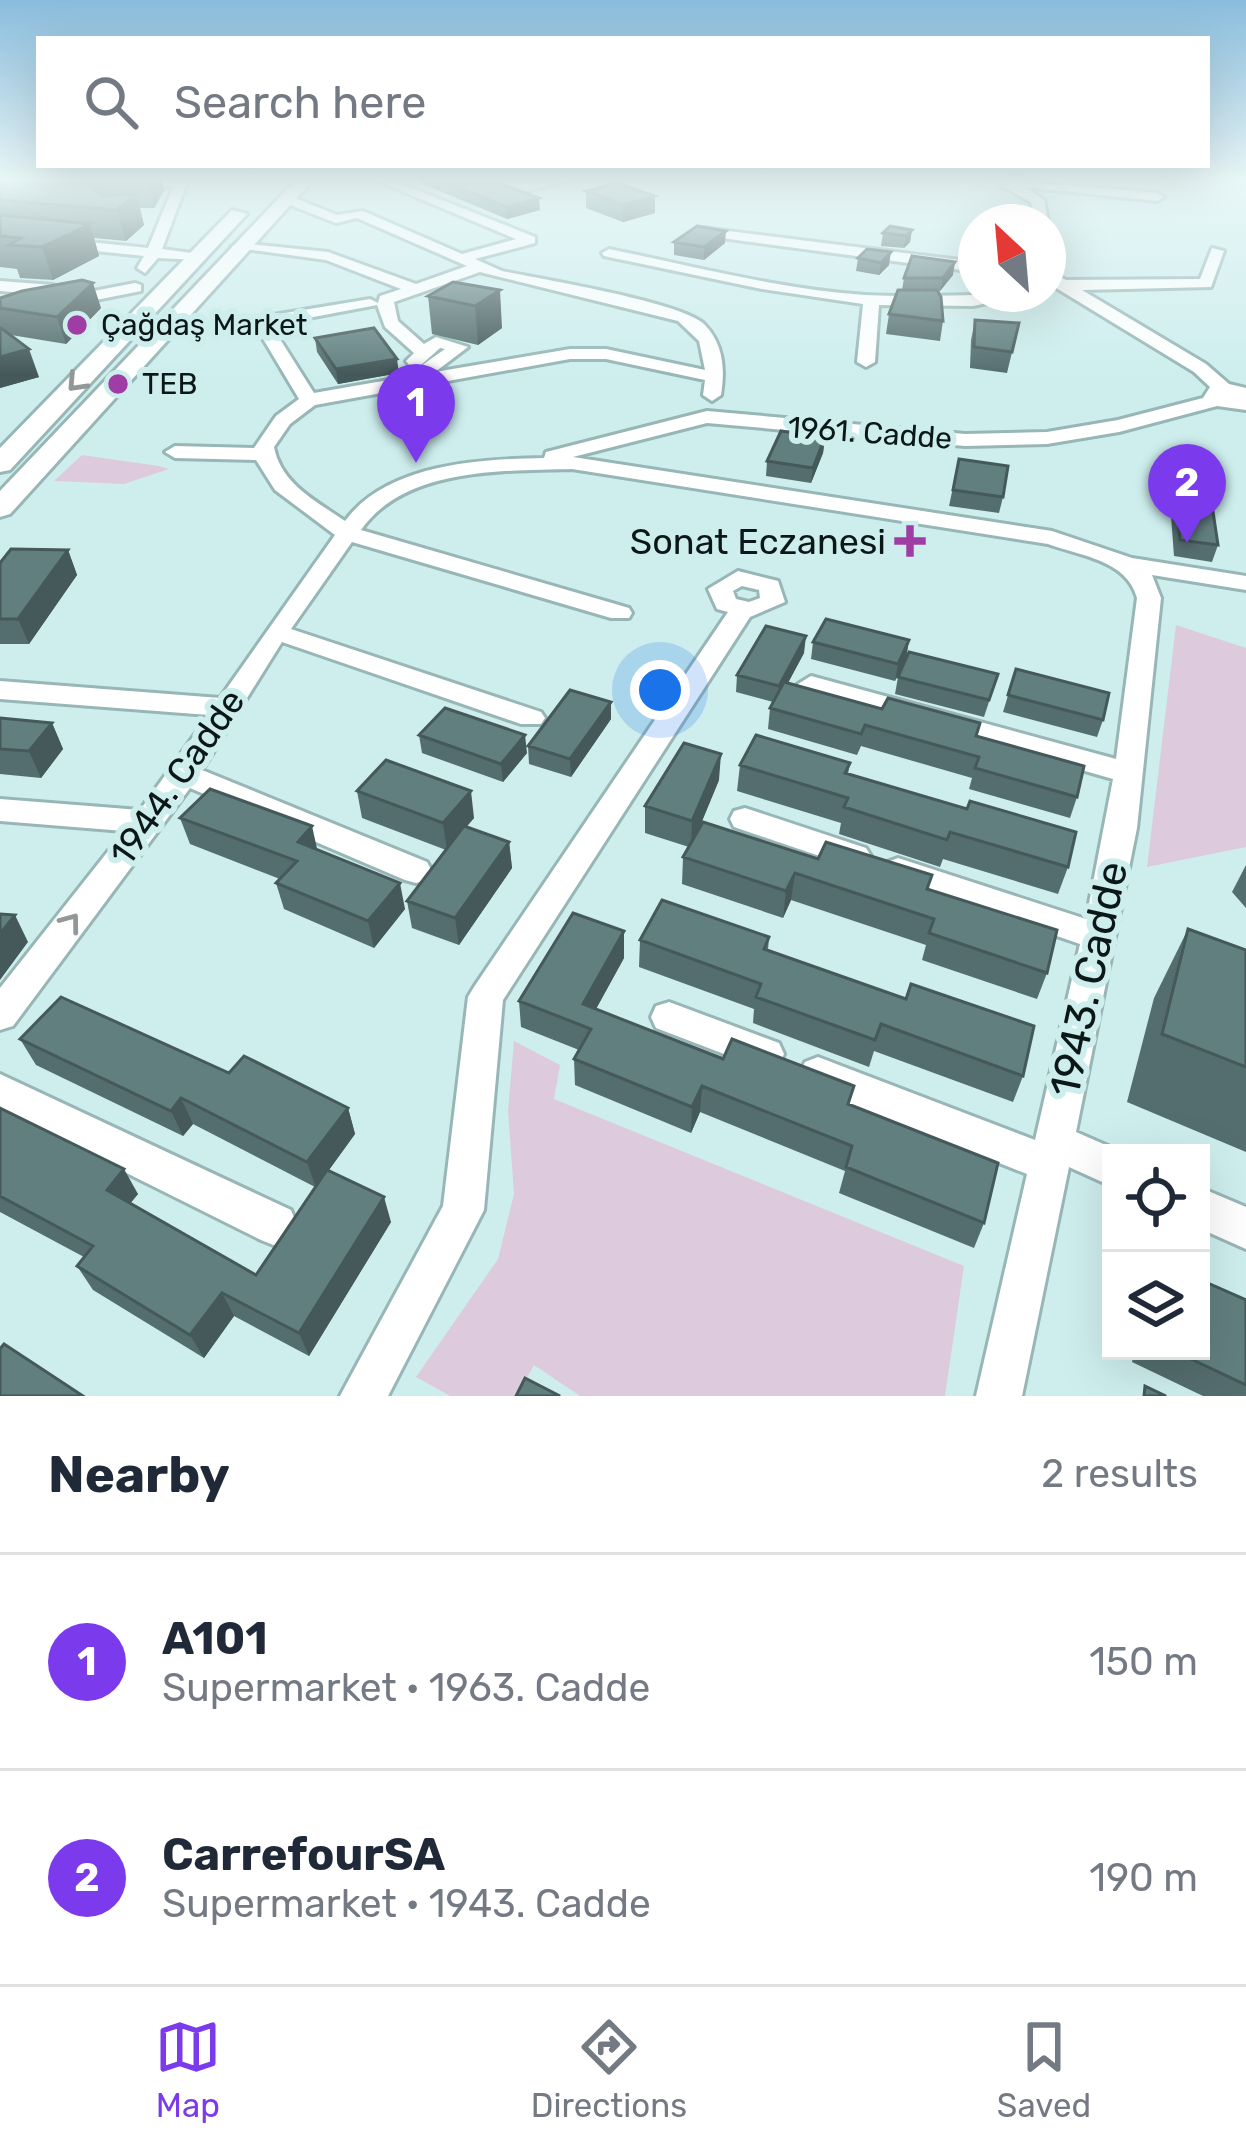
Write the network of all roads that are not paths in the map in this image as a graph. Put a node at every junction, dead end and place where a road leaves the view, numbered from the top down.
1 (13, 244) edge
2 (65, 244) edge
3 (67, 244) edge
4 (157, 244) edge
5 (208, 244) edge
6 (240, 244) edge
7 (430, 244) edge
8 (515, 244) edge
9 (798, 244) edge
10 (238, 247) junction
11 (1217, 251) dead end
12 (153, 252) junction
13 (198, 252) junction
14 (609, 253) dead end
15 (463, 258) junction
16 (958, 265) edge
17 (480, 267) junction
18 (1066, 283) edge
19 (0, 286) edge
20 (136, 288) junction
21 (416, 289) junction
22 (1066, 291) edge
23 (872, 299) junction
24 (378, 301) junction
25 (958, 307) edge
26 (0, 311) edge
27 (866, 362) dead end
28 (426, 367) junction
29 (715, 377) junction
30 (1219, 394) junction
31 (1246, 394) edge
32 (309, 400) junction
33 (1246, 404) edge
34 (707, 417) junction
35 (175, 452) dead end
36 (264, 454) junction
37 (527, 463) junction
38 (0, 464) edge
39 (0, 508) edge
40 (346, 533) junction
41 (1127, 565) junction
42 (1246, 584) edge
43 (742, 610) dead end
44 (620, 613) dead end
45 (276, 632) junction
46 (811, 684) edge
47 (0, 690) edge
48 (229, 708) junction
49 (531, 718) dead end
50 (1129, 772) junction
51 (184, 774) junction
52 (0, 810) edge
53 (745, 819) dead end
54 (148, 822) junction
55 (416, 871) dead end
56 (1098, 938) junction
57 (0, 1015) edge
58 (669, 1017) dead end
59 (0, 1091) edge
60 (1052, 1152) junction
61 (1102, 1165) edge
62 (1210, 1212) edge
63 (276, 1225) dead end
64 (1246, 1228) edge
65 (363, 1396) edge
66 (999, 1396) edge

1 - 2 street
3 - 12 street
4 - 12 street
5 - 13 main road
6 - 10 main road
7 - 15 street
8 - 15 street
9 - 16 street
10 - 13 main road
10 - 21 street
10 - 39 main road
11 - 18 street
12 - 13 street
12 - 20 street
13 -> 38 main road
14 - 23 street
15 - 17 street
17 - 21 street
17 - 29 street
19 - 20 street
20 - 26 street
21 - 24 street
22 - 30 street
23 - 25 street
23 - 27 street
24 - 28 street
24 - 32 street
28 - 29 street
28 - 32 street
29 - 34 street
30 - 31 street
30 - 33 street
30 - 34 street, 1961. Cadde
32 - 36 street
34 - 37 street, 1961. Cadde
35 - 36 street
36 - 40 street
37 - 40 street, 1944. Cadde
37 - 41 street
40 - 44 street
40 - 45 street, 1944. Cadde
41 - 42 street
41 - 50 street, 1943. Cadde
43 - 65 street
45 - 48 street, 1944. Cadde
45 - 49 street
46 - 50 street
47 - 48 street
48 - 51 street, 1944. Cadde
50 - 56 street, 1943. Cadde
51 - 54 street, 1944. Cadde
51 - 55 street
52 - 54 street
53 - 56 street
57 -> 54 street, 1944. Cadde
56 - 60 street, 1943. Cadde
58 - 60 street
59 - 63 street
60 - 61 street
60 - 66 street, 1943. Cadde
62 - 64 street

